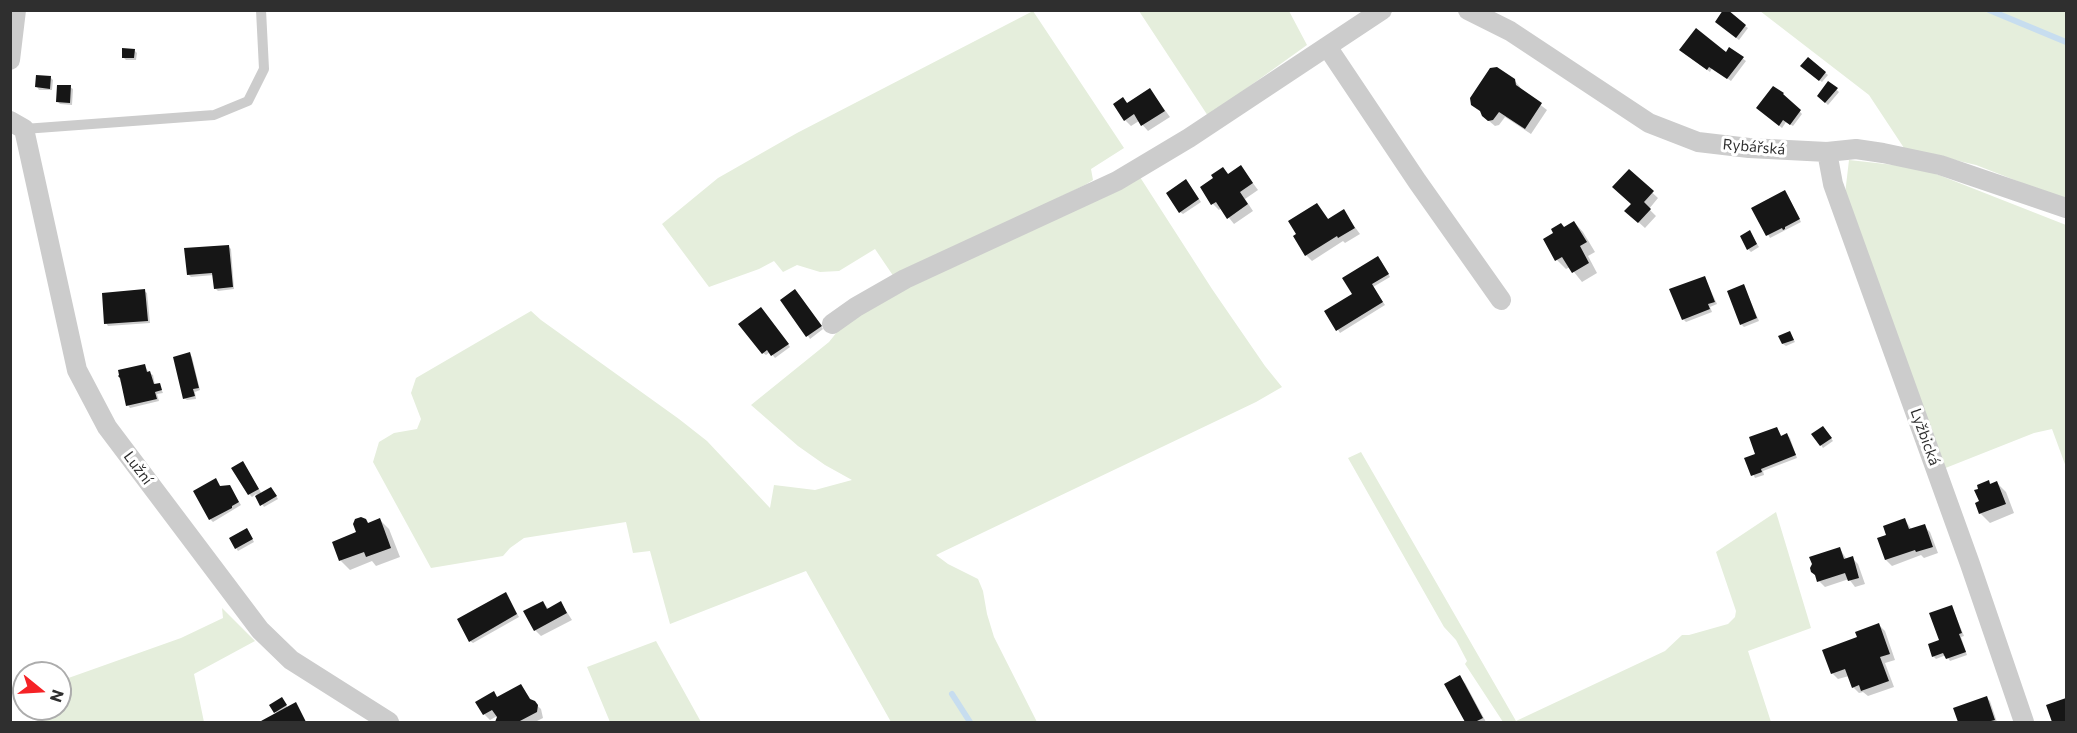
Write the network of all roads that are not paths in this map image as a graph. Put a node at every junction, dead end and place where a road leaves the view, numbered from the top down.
1 (16, 10) edge
2 (261, 10) edge
3 (1382, 10) edge
4 (1468, 10) edge
5 (1328, 48) junction
6 (10, 60) edge
7 (17, 125) edge
8 (1827, 152) junction
9 (2067, 208) edge
10 (1501, 300) dead end
11 (832, 324) dead end
12 (389, 723) edge
13 (2024, 723) edge

1 - 6 street
2 - 7 lane
3 - 5 street
4 - 8 street, Rybářská
5 - 10 street
5 - 11 street
7 - 12 street, Lužní
8 - 9 street, Rybářská
8 - 13 street, Lyžbická

